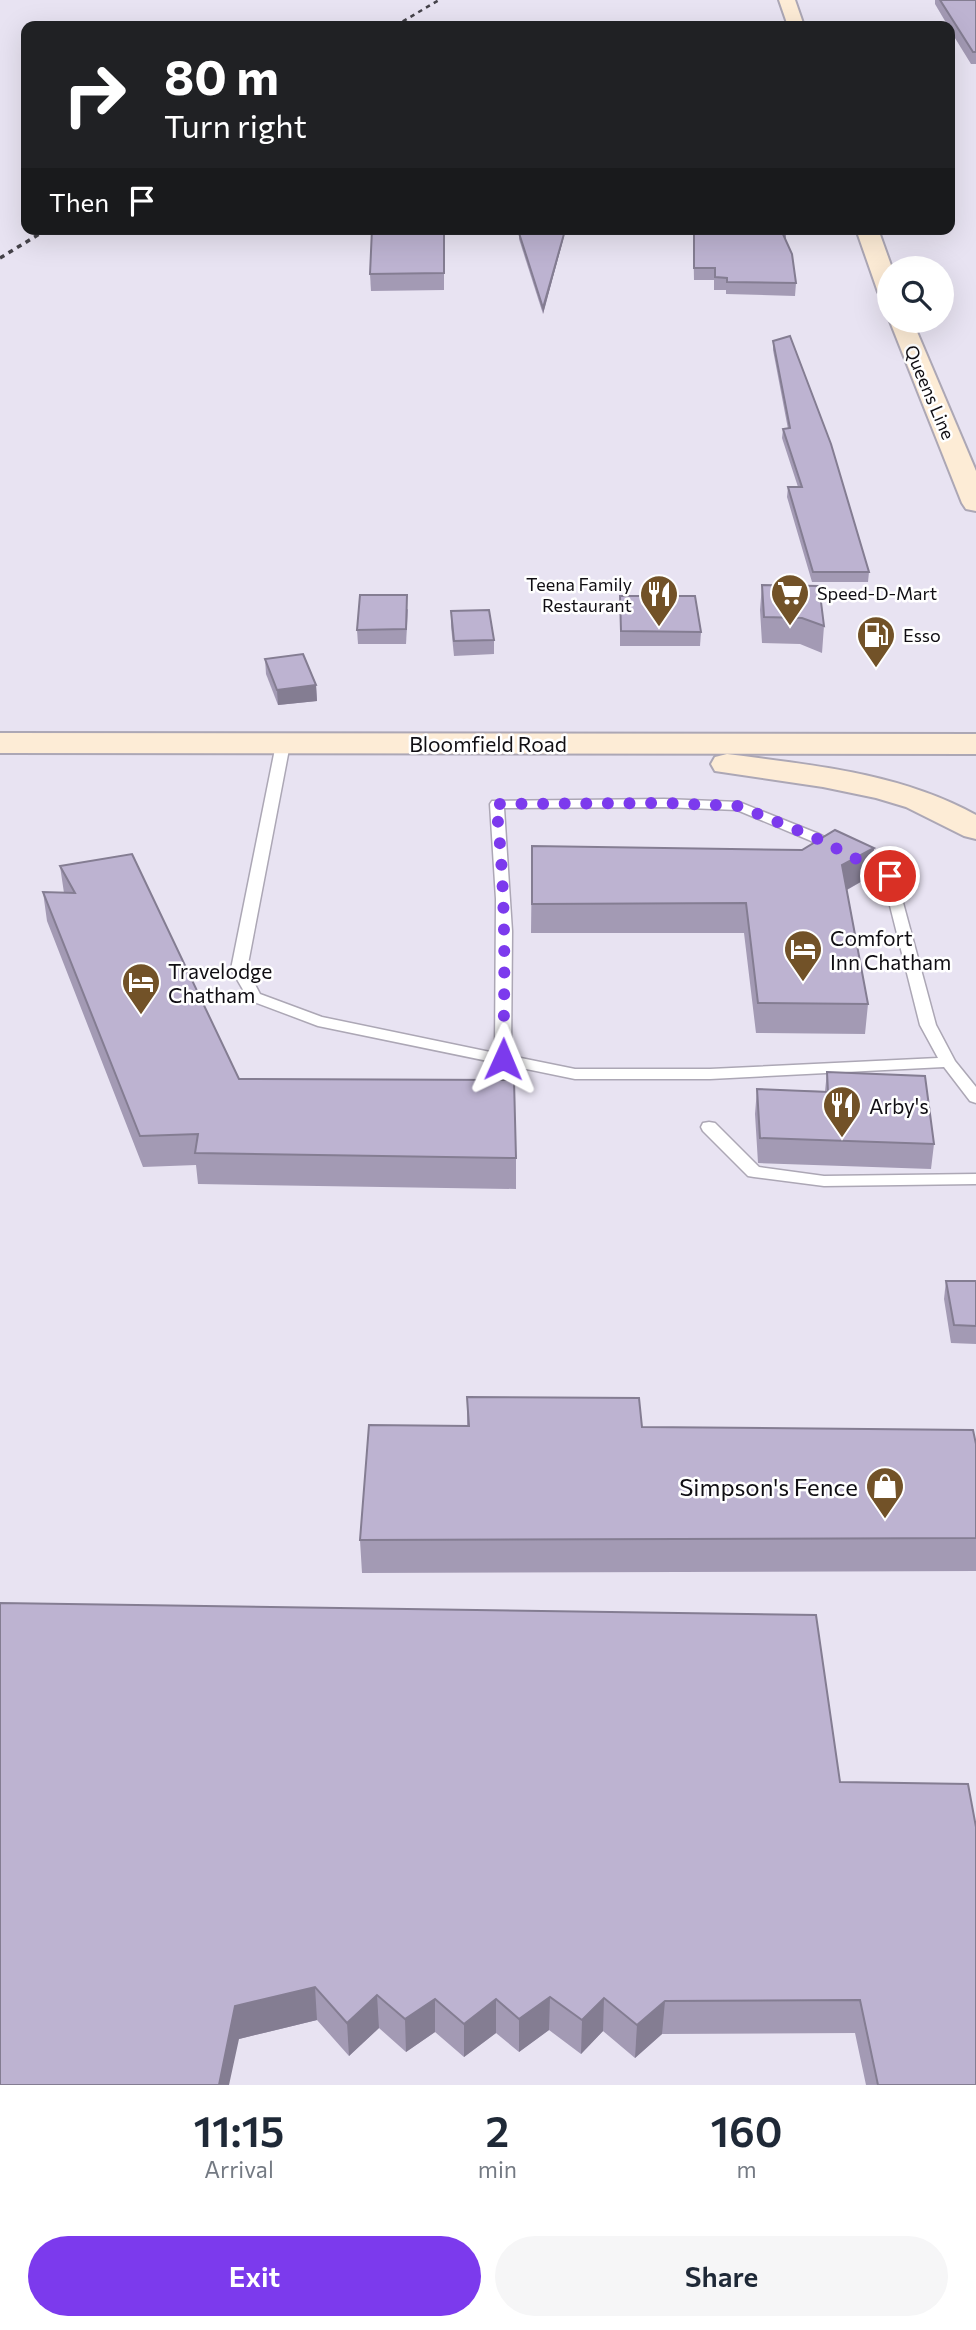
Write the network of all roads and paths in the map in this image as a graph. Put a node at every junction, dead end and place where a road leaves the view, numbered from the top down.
1 (787, 0) edge
2 (794, 21) edge
3 (869, 235) edge
4 (877, 258) edge
5 (905, 333) edge
6 (976, 503) edge
7 (0, 743) edge
8 (554, 743) junction
9 (283, 744) junction
10 (976, 744) edge
11 (976, 829) edge
12 (503, 1059) junction
13 (948, 1062) junction
14 (976, 1098) edge
15 (709, 1127) dead end
16 (976, 1179) edge

1 - 2 main road
3 - 4 main road
5 - 6 main road, Queens Line
7 - 9 main road, Bloomfield Road
8 - 9 main road, Bloomfield Road
8 - 10 main road, Bloomfield Road
8 - 11 main road
9 - 12 lane
12 - 13 lane
12 - 13 lane
13 - 14 lane
15 - 16 lane

